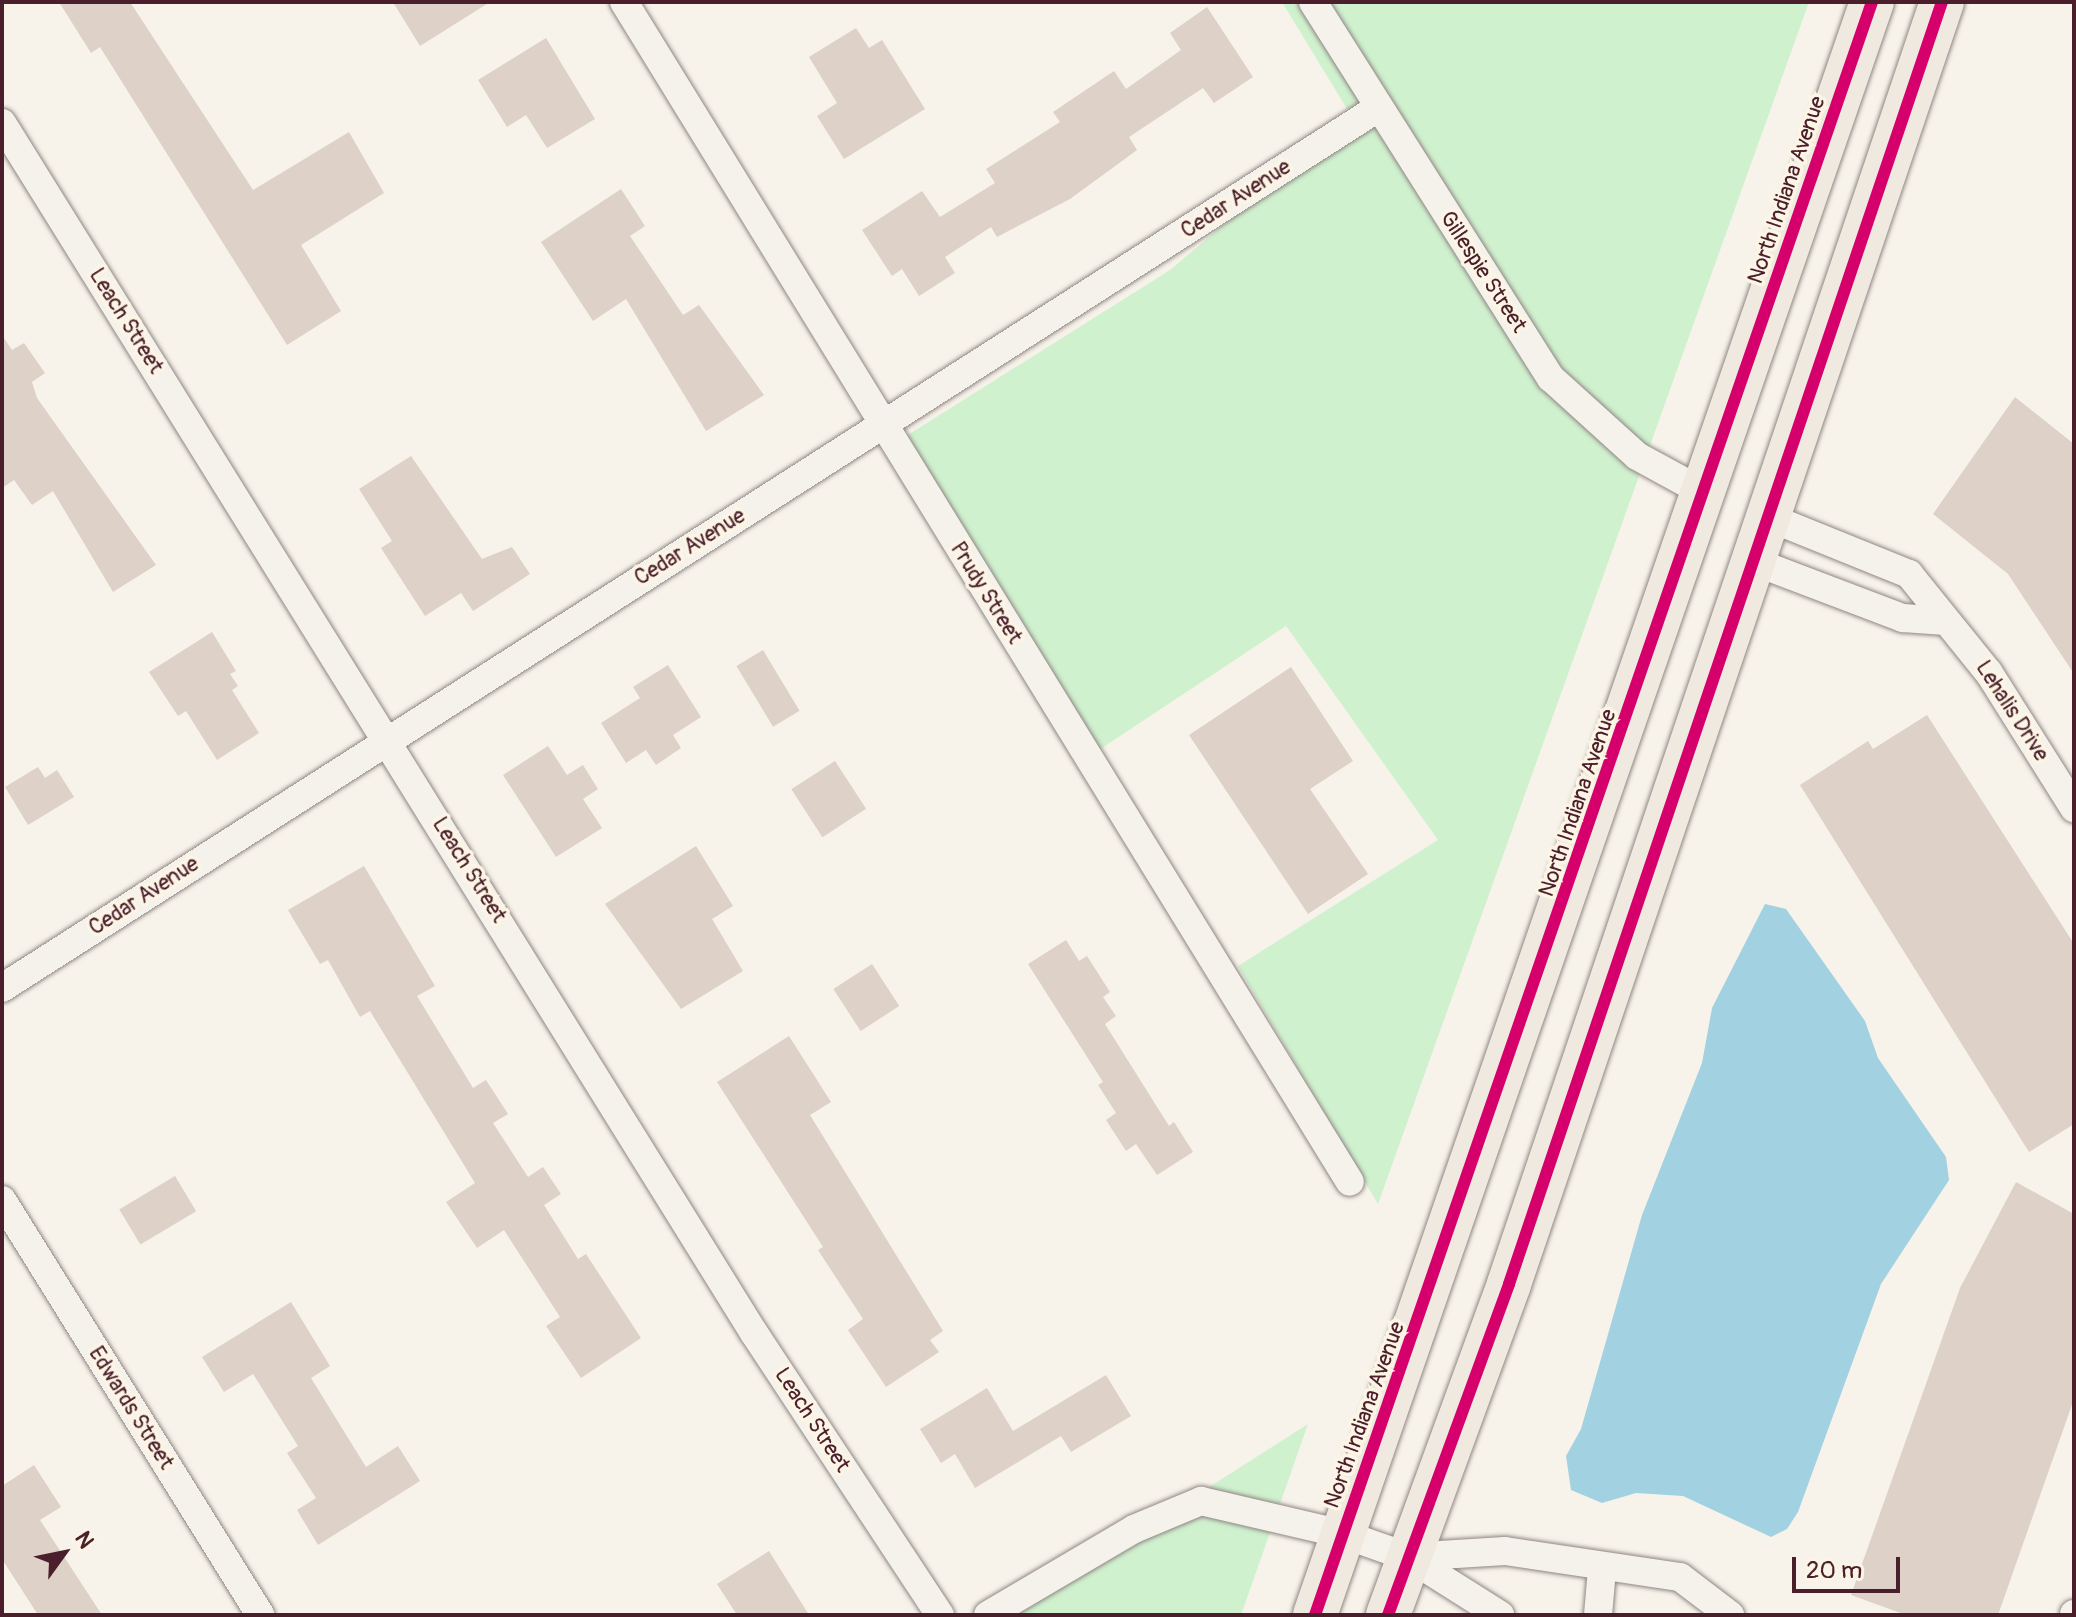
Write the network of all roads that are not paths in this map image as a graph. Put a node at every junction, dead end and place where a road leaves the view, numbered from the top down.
1 (624, 2) edge
2 (1313, 2) edge
3 (1872, 2) edge
4 (1942, 2) edge
5 (1378, 108) junction
6 (2, 123) edge
7 (882, 425) junction
8 (1705, 493) junction
9 (1768, 517) junction
10 (1750, 560) junction
11 (1942, 621) junction
12 (387, 737) junction
13 (2074, 808) edge
14 (2, 988) edge
15 (1350, 1182) dead end
16 (2, 1200) edge
17 (1343, 1534) junction
18 (1408, 1557) junction
19 (1602, 1569) junction
20 (260, 1615) edge
21 (940, 1615) edge
22 (988, 1615) edge
23 (1315, 1615) edge
24 (1388, 1615) edge
25 (1500, 1615) edge
26 (1598, 1615) edge
27 (1730, 1615) edge

1 - 7 street, Prudy Street
2 - 5 street, Gillespie Street
3 - 8 main road, North Indiana Avenue
4 - 9 main road
5 - 7 street, Cedar Avenue
5 - 8 street, Gillespie Street
6 - 12 street, Leach Street
7 - 12 street, Cedar Avenue
7 - 15 street, Prudy Street
8 - 17 main road, North Indiana Avenue
9 - 10 main road
9 - 11 street, Lehalis Drive
10 - 11 street
10 - 18 main road
11 - 13 street, Lehalis Drive
12 - 14 street, Cedar Avenue
12 - 21 street, Leach Street
16 - 20 street, Edwards Street
17 - 18 street
17 - 22 street
17 - 23 main road, North Indiana Avenue
18 - 19 street
18 - 24 main road
18 - 25 street
19 - 26 street
19 - 27 street

